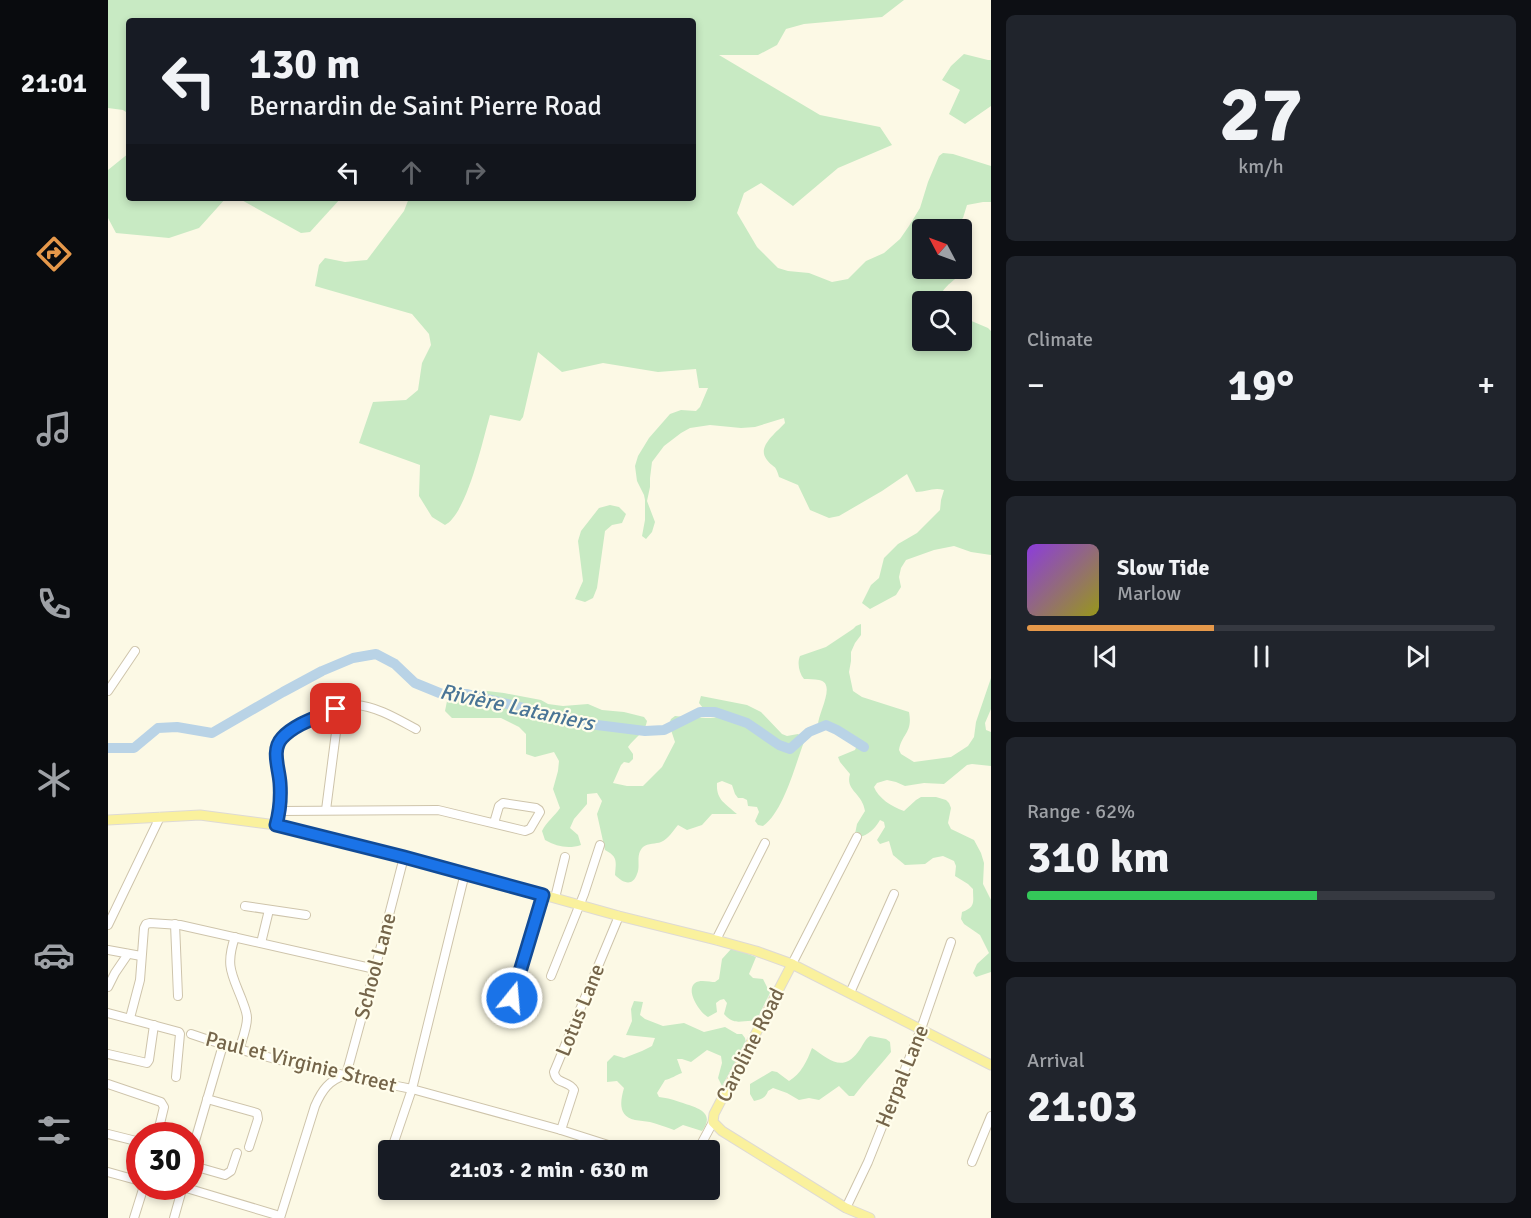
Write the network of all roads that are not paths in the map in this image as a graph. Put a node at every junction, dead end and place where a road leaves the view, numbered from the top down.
1 (135, 651) dead end
2 (108, 691) edge
3 (339, 709) junction
4 (416, 729) dead end
5 (326, 810) junction
6 (279, 811) junction
7 (160, 817) junction
8 (108, 820) edge
9 (494, 823) junction
10 (276, 825) junction
11 (857, 837) dead end
12 (765, 843) dead end
13 (600, 845) dead end
14 (404, 857) junction
15 (566, 857) dead end
16 (465, 873) junction
17 (894, 894) dead end
18 (543, 895) junction
19 (555, 898) junction
20 (578, 904) junction
21 (245, 906) dead end
22 (269, 910) junction
23 (306, 915) dead end
24 (618, 916) junction
25 (178, 924) junction
26 (108, 925) edge
27 (235, 938) junction
28 (716, 940) junction
29 (951, 942) dead end
30 (261, 943) junction
31 (108, 950) edge
32 (129, 954) junction
33 (141, 956) junction
34 (792, 964) junction
35 (375, 969) junction
36 (551, 976) dead end
37 (108, 987) edge
38 (850, 993) junction
39 (178, 996) dead end
40 (108, 1012) edge
41 (130, 1018) junction
42 (506, 1018) dead end
43 (154, 1025) junction
44 (921, 1029) junction
45 (191, 1034) dead end
46 (223, 1045) junction
47 (239, 1050) junction
48 (108, 1054) edge
49 (991, 1065) edge
50 (346, 1076) junction
51 (176, 1077) dead end
52 (108, 1084) edge
53 (412, 1089) junction
54 (207, 1099) junction
55 (991, 1116) edge
56 (160, 1122) edge
57 (200, 1122) edge
58 (712, 1122) junction
59 (561, 1130) junction
60 (108, 1134) edge
61 (126, 1138) edge
62 (395, 1140) edge
63 (592, 1140) edge
64 (703, 1140) edge
65 (249, 1146) dead end
66 (237, 1153) dead end
67 (972, 1162) dead end
68 (204, 1169) edge
69 (108, 1172) edge
70 (126, 1177) edge
71 (204, 1193) edge
72 (140, 1200) edge
73 (179, 1200) edge
74 (846, 1208) junction
75 (280, 1217) edge
76 (134, 1218) edge
77 (174, 1218) edge
78 (870, 1218) edge

1 - 2 street
3 - 4 street
3 - 5 street
3 - 6 street
5 - 6 street
5 - 9 street
6 - 10 street
7 - 8 main road
7 - 10 main road
7 - 26 street
9 - 9 street
10 - 14 main road
11 - 34 street
12 - 28 street
13 - 20 street
14 - 16 main road
14 - 35 street, School Lane
15 - 19 street
16 - 18 main road
16 - 53 street, Paul et Virginie Street
17 - 38 street
18 - 19 main road
18 - 42 street
19 - 20 main road
20 - 24 main road
20 - 36 street
21 - 22 street
22 - 23 street
22 - 30 street
24 - 28 main road
24 - 59 street, Lotus Lane
25 - 27 street
25 - 33 street
25 - 39 street
27 - 30 street
27 - 47 street
28 - 34 main road
29 - 44 street, Herpal Lane
30 - 35 street
31 - 32 street
32 - 33 street
32 - 37 street
33 - 41 street
34 - 38 main road
34 - 58 main road, Caroline Road
35 - 50 street, School Lane
38 - 44 main road
40 - 41 street
41 - 43 street
43 - 48 street
43 - 51 street
44 - 49 main road
44 - 74 street, Herpal Lane
45 - 46 street, Paul et Virginie Street
46 - 47 street, Paul et Virginie Street
46 - 54 street
47 - 50 street, Paul et Virginie Street
50 - 53 street, Paul et Virginie Street
50 - 75 street
52 - 56 street
53 - 59 street, Paul et Virginie Street
53 - 62 street
54 - 57 street
54 - 65 street
55 - 67 street
58 - 64 street
58 - 74 main road, Caroline Road
59 - 63 street, Paul et Virginie Street
60 - 61 street
66 - 68 street
69 - 70 street
71 - 75 street
72 - 76 street
73 - 77 street
74 - 78 main road, Caroline Road

